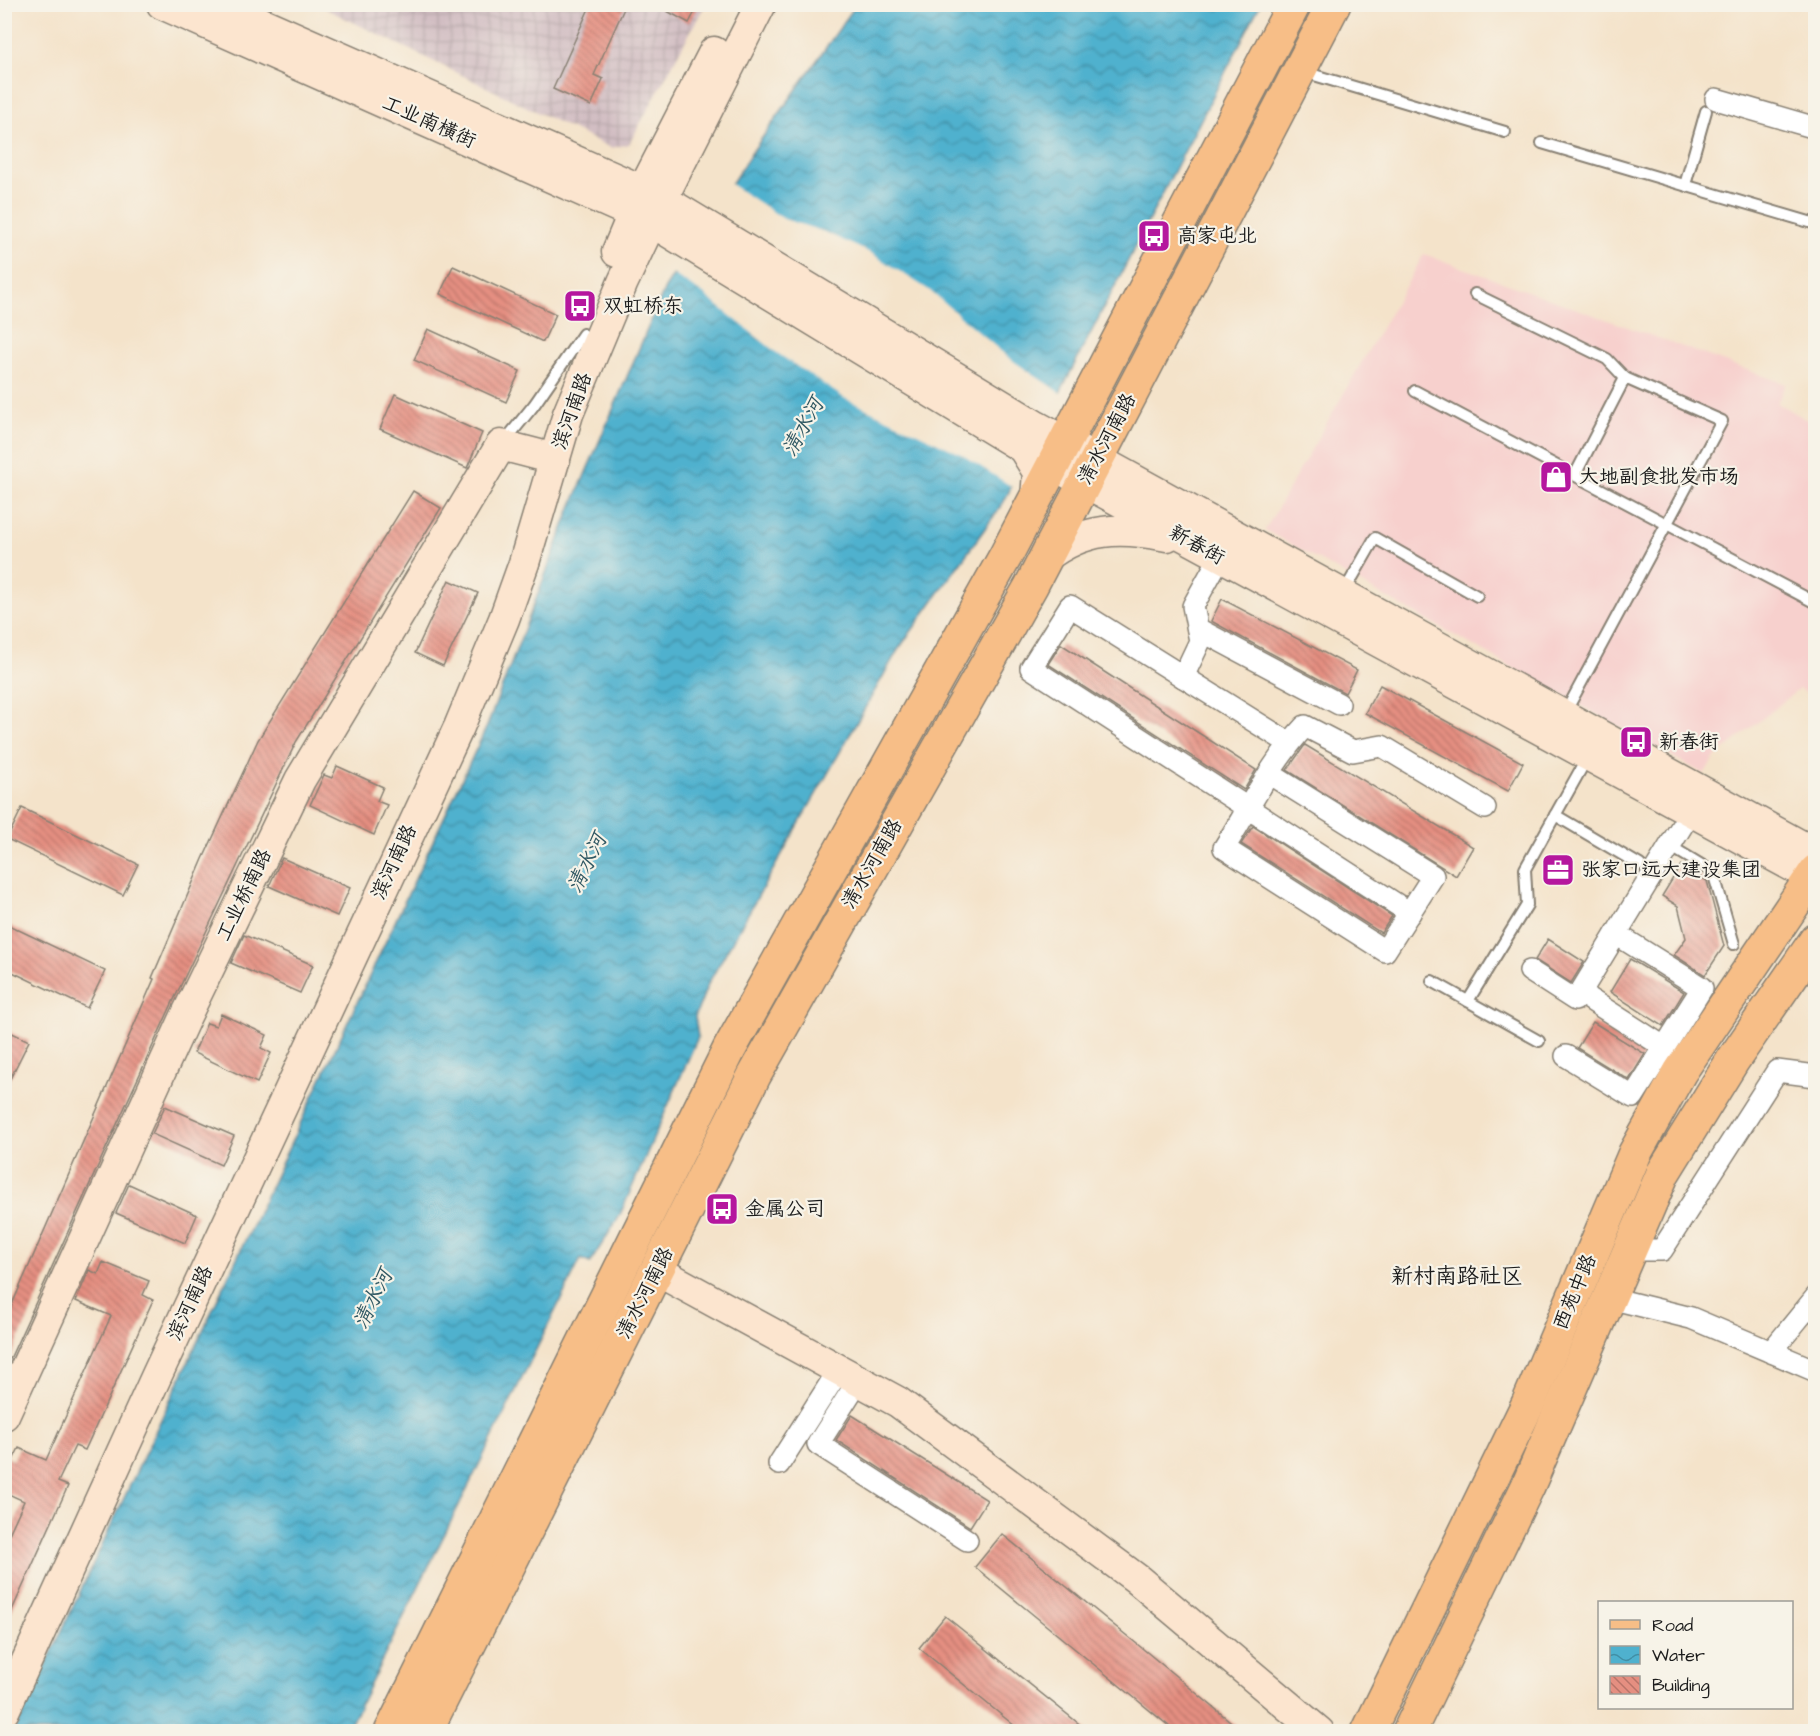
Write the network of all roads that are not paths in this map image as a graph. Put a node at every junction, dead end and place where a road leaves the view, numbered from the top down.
1 (162, 4) edge
2 (219, 4) edge
3 (739, 4) edge
4 (761, 4) edge
5 (1294, 4) edge
6 (1334, 4) edge
7 (1300, 71) junction
8 (1711, 105) joint
9 (1815, 128) edge
10 (1505, 132) dead end
11 (1542, 142) dead end
12 (1685, 185) junction
13 (647, 206) junction
14 (1815, 224) edge
15 (1475, 294) dead end
16 (583, 334) junction
17 (1625, 378) junction
18 (1415, 391) dead end
19 (1123, 409) junction
20 (1080, 411) junction
21 (1029, 437) junction
22 (501, 445) junction
23 (1059, 453) junction
24 (548, 457) junction
25 (1091, 471) junction
26 (1575, 475) junction
27 (1139, 482) junction
28 (1036, 498) junction
29 (1665, 523) junction
30 (1190, 541) junction
31 (1046, 557) junction
32 (1220, 557) junction
33 (1343, 594) junction
34 (1477, 596) dead end
35 (1815, 603) edge
36 (1198, 629) junction
37 (1183, 677) junction
38 (1339, 704) dead end
39 (1564, 716) junction
40 (1289, 743) junction
41 (1588, 756) junction
42 (1270, 774) junction
43 (1485, 808) dead end
44 (1248, 810) junction
45 (1691, 811) junction
46 (1555, 815) junction
47 (1670, 846) junction
48 (1640, 865) dead end
49 (1815, 870) edge
50 (1410, 913) junction
51 (1616, 934) junction
52 (1815, 940) edge
53 (1734, 944) dead end
54 (1530, 971) dead end
55 (1432, 981) dead end
56 (1580, 993) junction
57 (1468, 1001) junction
58 (1539, 1041) dead end
59 (1664, 1047) junction
60 (1566, 1056) dead end
61 (1815, 1076) edge
62 (1631, 1250) junction
63 (656, 1270) junction
64 (1815, 1297) edge
65 (1611, 1298) junction
66 (1771, 1352) junction
67 (1815, 1371) edge
68 (848, 1375) junction
69 (4, 1416) edge
70 (779, 1464) dead end
71 (967, 1540) dead end
72 (4, 1682) edge
73 (4, 1712) edge
74 (391, 1731) edge
75 (425, 1731) edge
76 (1319, 1731) edge
77 (1368, 1731) edge
78 (1409, 1731) edge

1 - 13 main road, 工业南横街
2 - 13 main road, 工业南横街
3 - 13 main road, 滨河南路
4 - 13 main road, 滨河南路
5 - 20 main road, 清水河南路
6 - 7 main road, 清水河南路
7 - 10 lane
7 - 19 main road, 清水河南路
8 - 9 street
8 - 12 lane
11 - 12 lane
12 - 14 lane
13 - 16 main road, 滨河南路
13 - 21 main road, 工业南横街
13 - 24 main road, 滨河南路
15 - 17 lane
16 - 22 lane
16 - 24 main road, 滨河南路
17 - 26 lane
17 - 29 lane
18 - 26 lane
19 - 25 main road, 清水河南路
19 - 27 main road
20 - 21 main road
20 - 23 main road, 清水河南路
21 - 23 main road, 新春街
21 - 28 main road
22 - 24 main road
22 - 69 main road, 工业桥南路
23 - 25 main road, 新春街
23 - 28 main road, 清水河南路
24 - 72 main road, 滨河南路
24 - 73 main road, 滨河南路
25 - 27 main road, 新春街
25 - 30 main road, 新春街
25 - 31 main road, 清水河南路
26 - 29 lane
27 - 33 main road, 新春街
28 - 74 main road, 清水河南路
29 - 35 lane
29 - 39 lane
30 - 31 main road
30 - 32 main road, 新春街
31 - 63 main road, 清水河南路
32 - 36 street
32 - 41 main road, 新春街
33 - 34 lane
33 - 39 main road, 新春街
36 - 37 street
36 - 38 street
37 - 40 street
37 - 44 street
39 - 49 main road, 新春街
40 - 42 street
40 - 43 street
41 - 45 main road, 新春街
41 - 46 lane
42 - 44 street
42 - 50 street
44 - 50 street
44 - 50 street
45 - 47 street
45 - 49 main road, 新春街
46 - 48 lane
46 - 57 lane
47 - 51 street
47 - 53 lane
49 - 77 main road, 西苑中路
51 - 56 street
51 - 59 street
52 - 62 main road, 西苑中路
54 - 56 street
55 - 57 lane
56 - 59 street
57 - 58 lane
59 - 60 street
61 - 62 street
62 - 65 main road, 西苑中路
63 - 68 main road
63 - 75 main road, 清水河南路
64 - 66 street
65 - 66 street
65 - 78 main road, 西苑中路
66 - 67 street
68 - 70 street
68 - 71 street
68 - 76 main road

